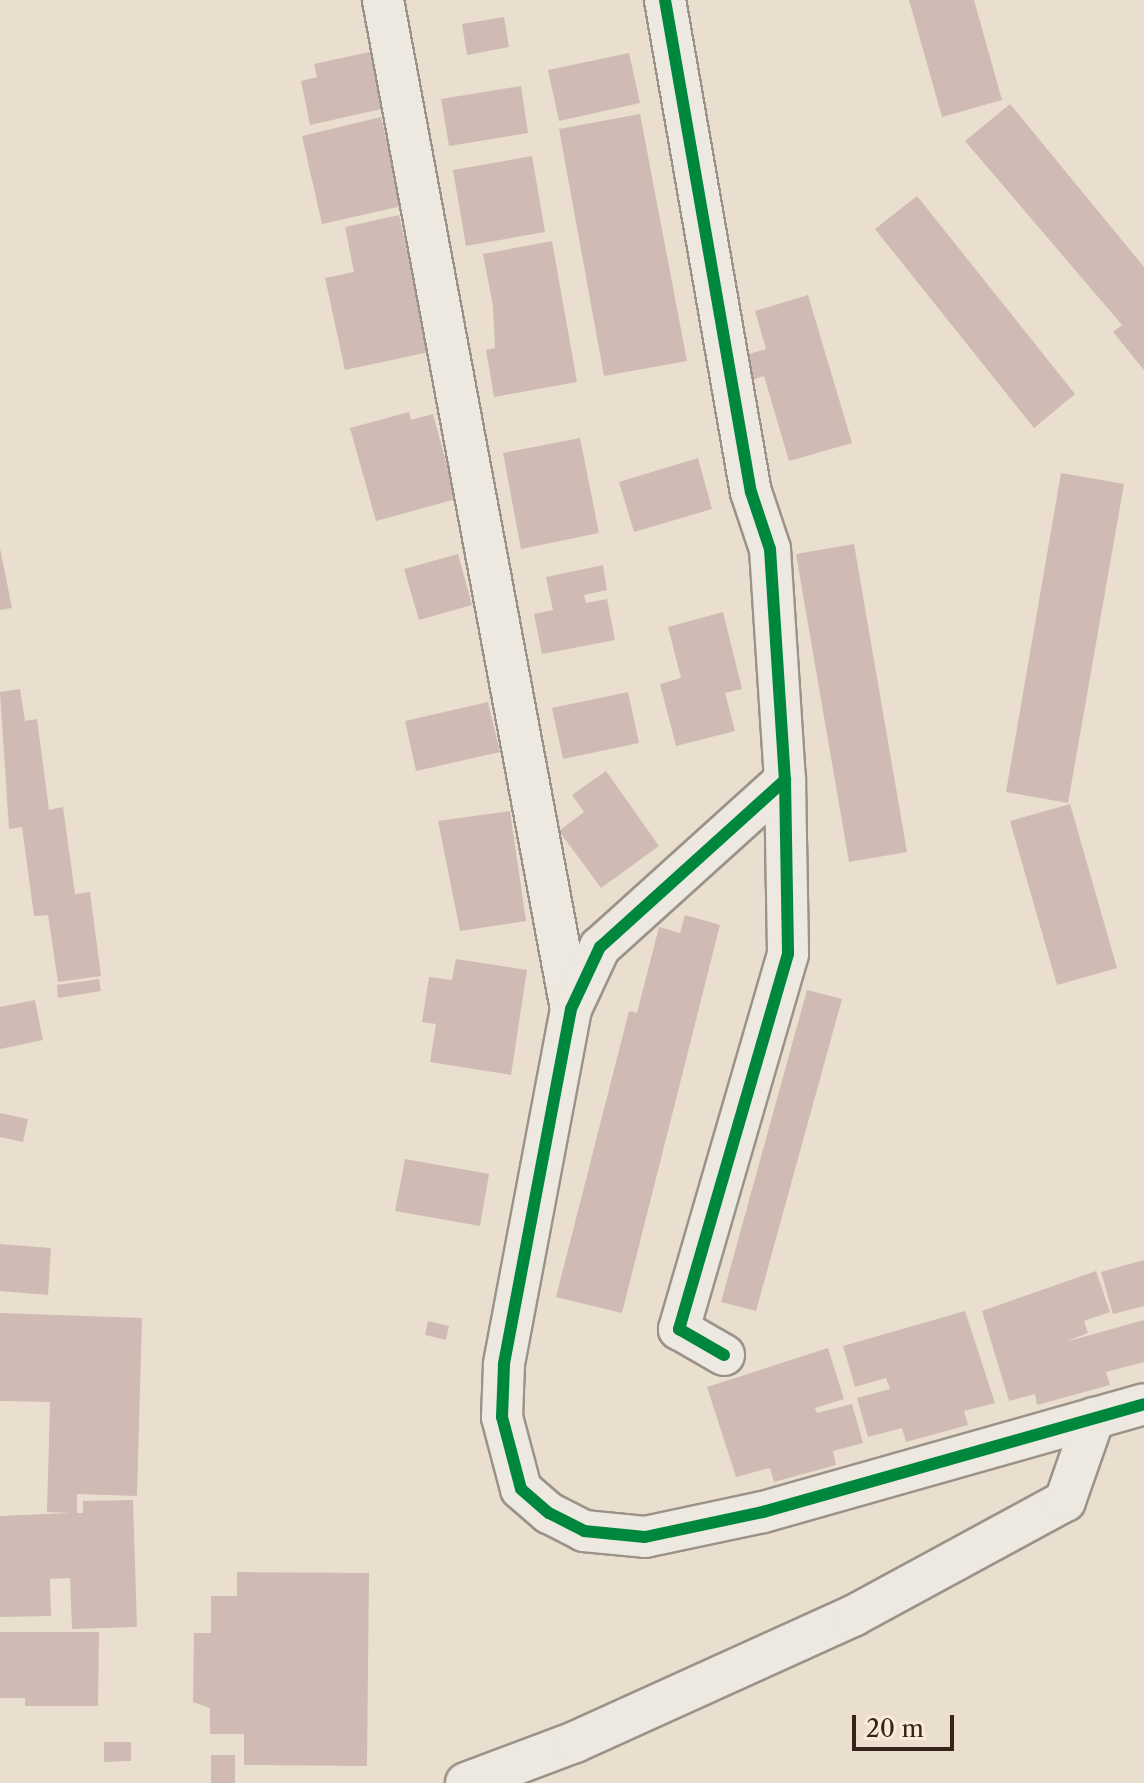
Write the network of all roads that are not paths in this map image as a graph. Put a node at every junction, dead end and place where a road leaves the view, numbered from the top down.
1 (383, 0) edge
2 (665, 0) edge
3 (785, 780) junction
4 (571, 1009) junction
5 (724, 1355) dead end
6 (1144, 1404) edge
7 (1094, 1418) junction
8 (466, 1783) edge

1 - 4 street
2 - 3 street
3 - 4 street
3 - 5 street
4 - 7 street
6 - 7 street
7 - 8 street

